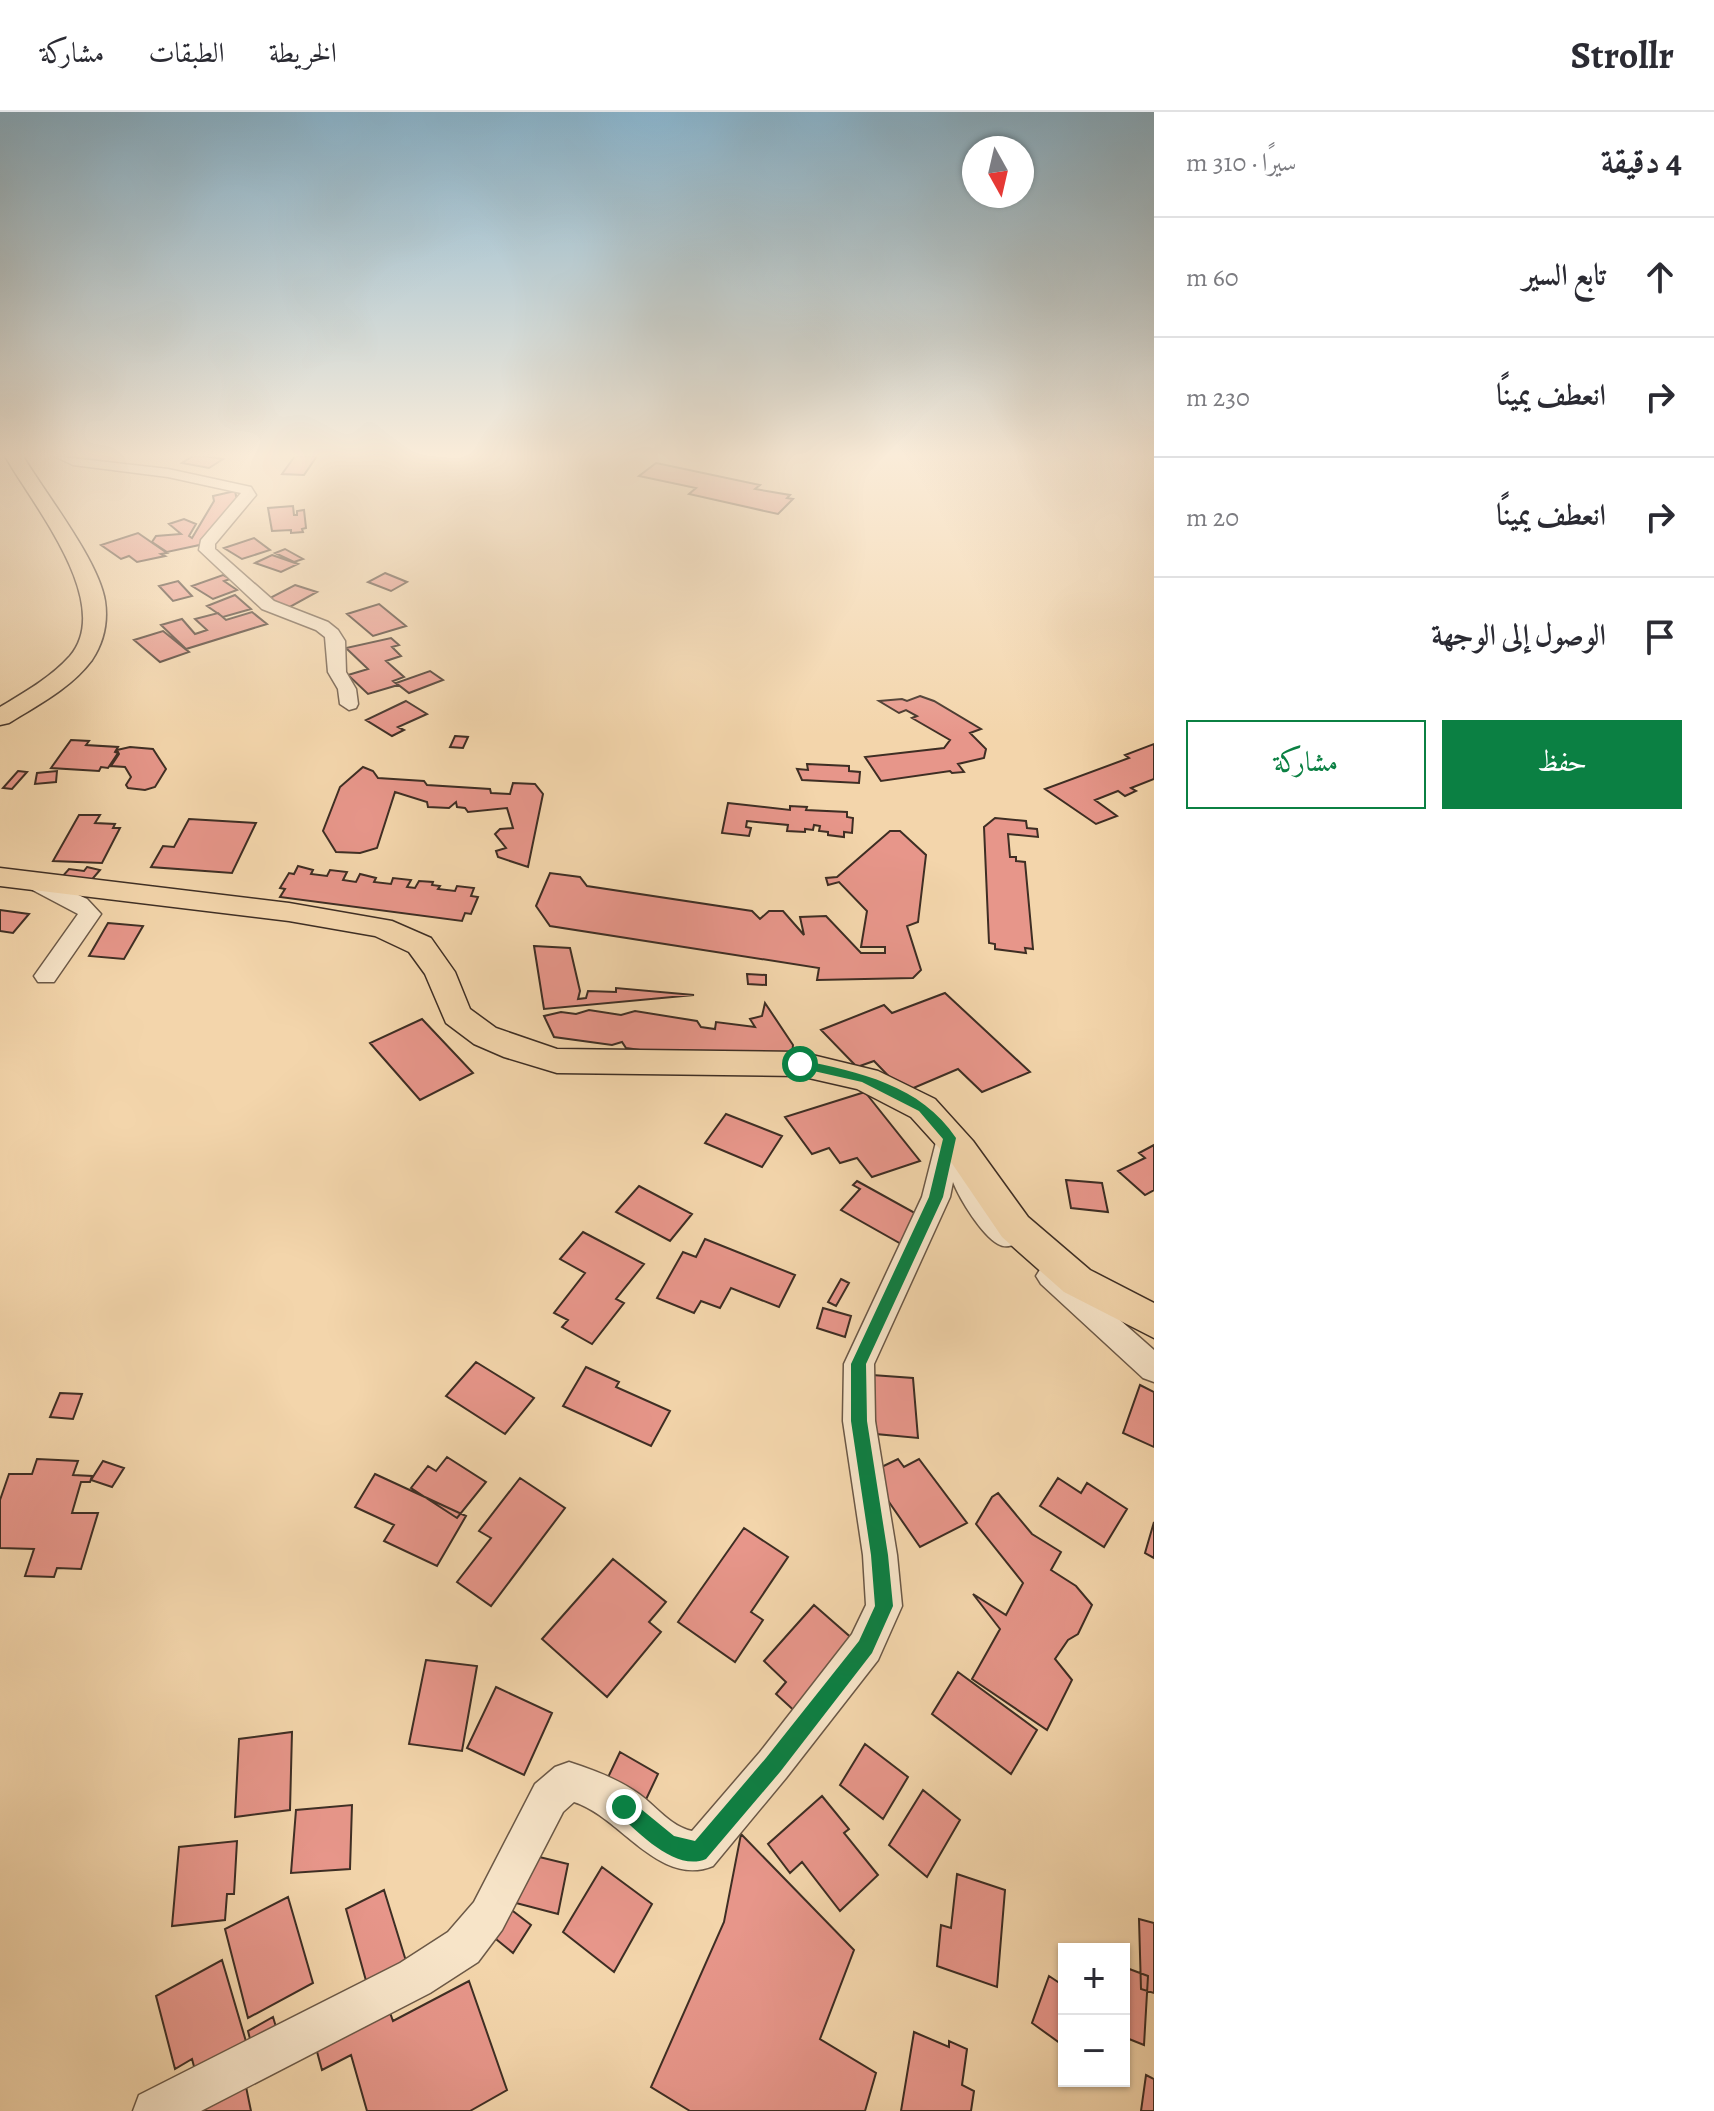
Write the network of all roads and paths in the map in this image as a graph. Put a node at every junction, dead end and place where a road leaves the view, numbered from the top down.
1 (69, 549) edge
2 (207, 549) edge
3 (349, 704) dead end
4 (0, 718) edge
5 (0, 877) edge
6 (33, 881) junction
7 (46, 976) dead end
8 (950, 1138) junction
9 (1154, 1322) edge
10 (1154, 1369) edge
11 (155, 2111) edge

1 - 4 main road
2 - 3 street
5 - 6 main road
6 - 7 street
6 - 8 main road
8 - 9 main road
8 - 10 street
8 - 11 street

